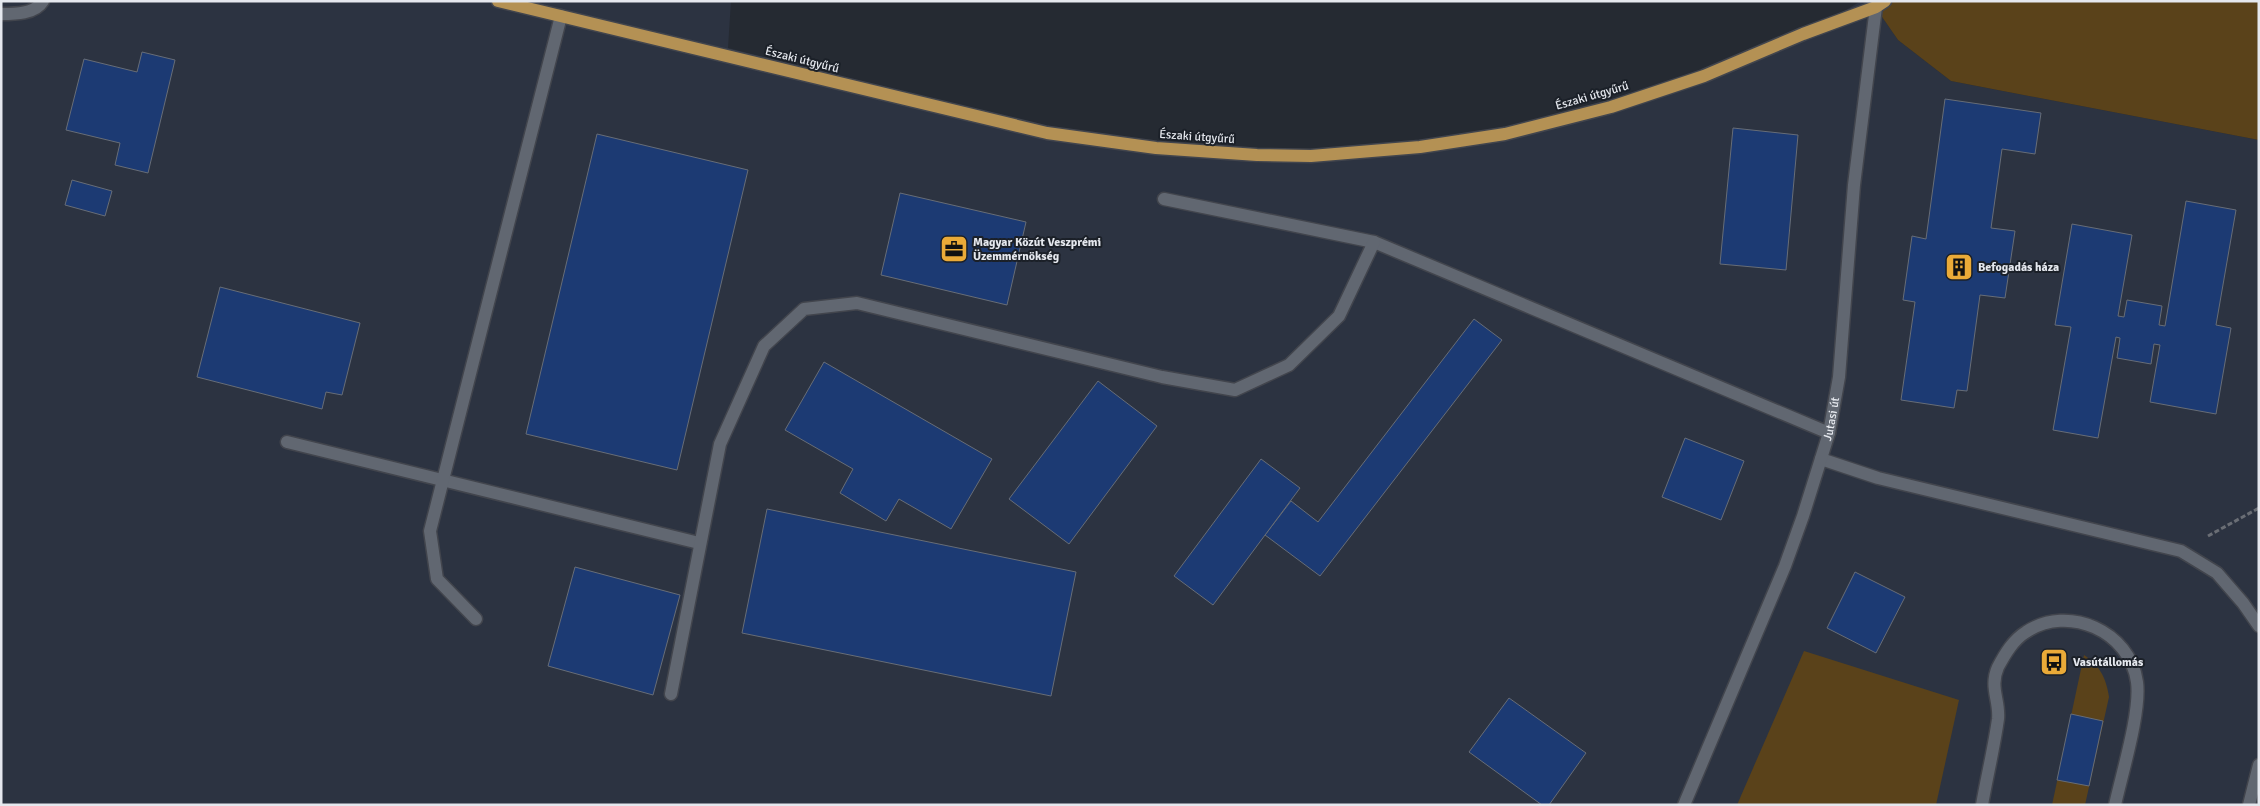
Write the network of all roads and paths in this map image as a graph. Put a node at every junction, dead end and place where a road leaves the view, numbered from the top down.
1 (43, 1) edge
2 (498, 1) edge
3 (1881, 4) edge
4 (1, 14) edge
5 (561, 16) junction
6 (1164, 199) dead end
7 (1374, 242) junction
8 (1829, 433) junction
9 (287, 442) dead end
10 (1821, 459) junction
11 (443, 479) junction
12 (2259, 508) edge
13 (699, 542) junction
14 (2181, 551) junction
15 (476, 619) dead end
16 (2259, 626) edge
17 (671, 694) dead end
18 (2259, 765) edge
19 (1684, 805) edge
20 (1982, 805) edge
21 (2115, 805) edge
22 (2249, 805) edge

1 - 4 street
2 - 5 main road, Északi útgyűrű
3 - 5 main road, Északi útgyűrű
3 - 8 street, Jutasi út
5 - 11 street
6 - 7 street
7 - 8 street
7 - 13 street
8 - 10 street, Jutasi út
9 - 11 street
10 - 14 street
10 - 19 street, Jutasi út
11 - 13 street
11 - 15 street
12 - 14 path
13 - 17 street
14 - 16 street
18 - 22 street
20 - 21 street

